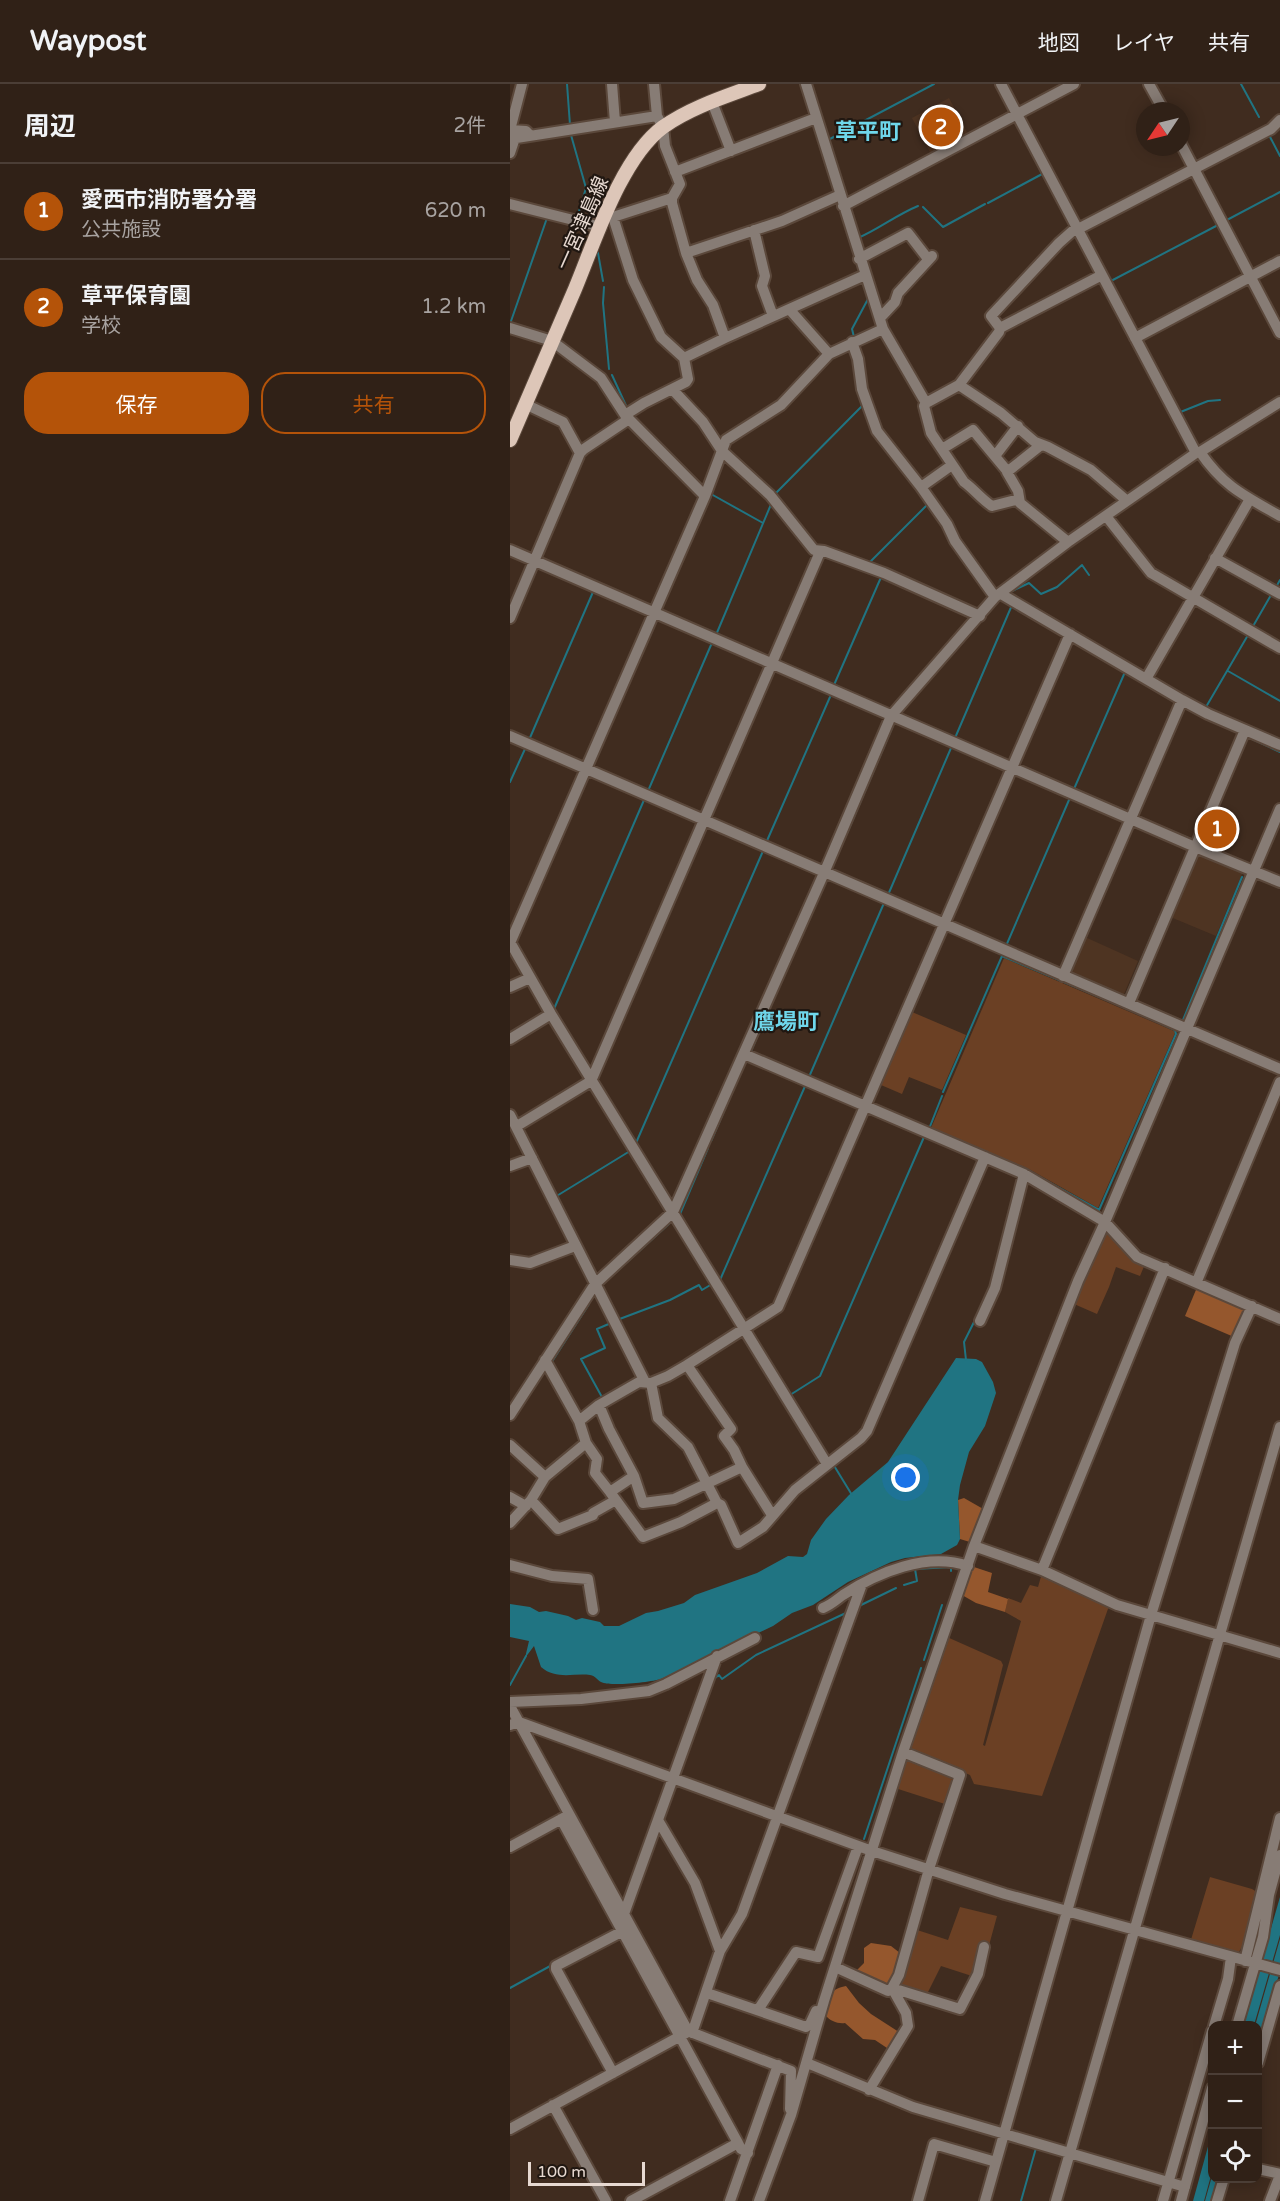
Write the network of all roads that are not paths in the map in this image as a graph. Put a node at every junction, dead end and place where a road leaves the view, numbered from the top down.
1 (522, 84) edge
2 (612, 84) edge
3 (654, 84) edge
4 (759, 84) edge
5 (806, 84) edge
6 (1001, 84) edge
7 (1074, 84) edge
8 (1149, 84) edge
9 (712, 102) junction
10 (1159, 102) edge
11 (1017, 114) junction
12 (816, 118) junction
13 (1280, 120) edge
14 (660, 121) junction
15 (615, 122) junction
16 (530, 135) junction
17 (513, 138) edge
18 (731, 151) junction
19 (510, 153) edge
20 (1188, 156) edge
21 (1194, 168) junction
22 (675, 172) junction
23 (672, 198) junction
24 (842, 200) junction
25 (510, 204) edge
26 (610, 215) junction
27 (601, 227) junction
28 (1077, 228) junction
29 (754, 230) junction
30 (686, 253) junction
31 (860, 258) junction
32 (1280, 261) edge
33 (865, 275) junction
34 (1102, 275) junction
35 (1251, 277) junction
36 (790, 310) junction
37 (772, 316) junction
38 (881, 324) junction
39 (510, 328) edge
40 (1000, 328) junction
41 (1280, 333) edge
42 (725, 338) junction
43 (1135, 338) junction
44 (552, 341) junction
45 (852, 342) junction
46 (829, 354) junction
47 (684, 358) junction
48 (959, 385) junction
49 (673, 390) junction
50 (1280, 402) edge
51 (926, 403) junction
52 (525, 404) junction
53 (627, 417) junction
54 (1018, 426) junction
55 (510, 440) edge
56 (1041, 446) junction
57 (942, 450) junction
58 (722, 451) junction
59 (580, 453) junction
60 (1198, 453) junction
61 (995, 456) junction
62 (952, 465) junction
63 (1008, 472) junction
64 (921, 487) junction
65 (705, 496) junction
66 (1019, 499) junction
67 (1250, 499) junction
68 (1126, 500) junction
69 (1106, 516) junction
70 (1280, 516) edge
71 (1068, 542) junction
72 (510, 550) edge
73 (820, 552) junction
74 (1215, 558) junction
75 (535, 561) junction
76 (1280, 594) edge
77 (998, 596) junction
78 (1192, 597) junction
79 (653, 612) junction
80 (980, 616) junction
81 (510, 618) edge
82 (1070, 634) junction
83 (1280, 648) edge
84 (771, 663) junction
85 (1146, 679) junction
86 (1182, 700) junction
87 (891, 716) junction
88 (1245, 730) junction
89 (510, 736) edge
90 (1280, 745) edge
91 (586, 768) junction
92 (1012, 768) junction
93 (1280, 809) edge
94 (1131, 819) junction
95 (704, 820) junction
96 (1195, 847) junction
97 (1254, 872) junction
98 (824, 873) junction
99 (1280, 882) edge
100 (944, 924) junction
101 (510, 942) edge
102 (1063, 976) junction
103 (530, 978) junction
104 (510, 987) edge
105 (1129, 1003) junction
106 (550, 1014) junction
107 (1188, 1029) junction
108 (510, 1039) edge
109 (744, 1054) junction
110 (1280, 1069) edge
111 (591, 1081) junction
112 (1280, 1082) edge
113 (866, 1106) junction
114 (510, 1115) edge
115 (517, 1126) junction
116 (985, 1157) junction
117 (532, 1158) junction
118 (510, 1166) edge
119 (1024, 1174) junction
120 (673, 1212) junction
121 (1105, 1222) junction
122 (575, 1246) junction
123 (510, 1260) edge
124 (1165, 1268) junction
125 (1197, 1281) junction
126 (595, 1284) junction
127 (1252, 1306) junction
128 (1280, 1320) edge
129 (980, 1321) dead end
130 (744, 1329) junction
131 (545, 1360) junction
132 (687, 1365) junction
133 (648, 1382) junction
134 (599, 1405) junction
135 (510, 1415) edge
136 (579, 1421) junction
137 (1280, 1427) edge
138 (586, 1443) junction
139 (510, 1445) edge
140 (827, 1464) junction
141 (742, 1467) junction
142 (634, 1476) junction
143 (545, 1477) junction
144 (708, 1485) junction
145 (613, 1496) junction
146 (510, 1497) edge
147 (529, 1503) junction
148 (717, 1503) junction
149 (772, 1515) junction
150 (510, 1523) edge
151 (974, 1546) junction
152 (510, 1565) edge
153 (968, 1566) junction
154 (1042, 1570) junction
155 (862, 1584) junction
156 (823, 1608) dead end
157 (593, 1610) dead end
158 (1151, 1616) junction
159 (1220, 1636) junction
160 (755, 1638) dead end
161 (1280, 1653) edge
162 (717, 1656) junction
163 (510, 1704) edge
164 (514, 1723) edge
165 (903, 1752) junction
166 (673, 1777) junction
167 (778, 1816) junction
168 (566, 1817) junction
169 (1280, 1818) edge
170 (658, 1820) junction
171 (510, 1847) edge
172 (872, 1851) junction
173 (856, 1852) dead end
174 (1280, 1856) edge
175 (929, 1869) junction
176 (1067, 1911) junction
177 (624, 1914) junction
178 (1134, 1930) junction
179 (623, 1931) junction
180 (984, 1947) dead end
181 (720, 1951) junction
182 (1231, 1957) junction
183 (1253, 1963) junction
184 (835, 1967) junction
185 (1280, 1970) edge
186 (1280, 1986) edge
187 (892, 1988) junction
188 (707, 1993) junction
189 (824, 2001) junction
190 (758, 2010) junction
191 (1215, 2021) edge
192 (1238, 2021) edge
193 (687, 2033) junction
194 (1208, 2045) edge
195 (1262, 2046) edge
196 (807, 2063) junction
197 (778, 2065) junction
198 (613, 2073) junction
199 (869, 2090) junction
200 (1208, 2103) edge
201 (553, 2105) junction
202 (791, 2115) junction
203 (510, 2129) edge
204 (1004, 2134) junction
205 (743, 2148) junction
206 (1070, 2153) junction
207 (996, 2162) junction
208 (1262, 2170) edge
209 (1280, 2175) edge
210 (1169, 2182) junction
211 (1222, 2183) edge
212 (1185, 2187) junction
213 (606, 2201) edge
214 (631, 2201) edge
215 (646, 2201) edge
216 (730, 2201) edge
217 (759, 2201) edge
218 (918, 2201) edge
219 (985, 2201) edge
220 (1056, 2201) edge
221 (1163, 2201) edge
222 (1180, 2201) edge
223 (1217, 2201) edge
224 (1270, 2201) edge

1 - 16 street
2 - 15 street
3 - 14 street
4 - 9 main road, 一宮津島線
5 - 12 street
6 - 11 street
7 - 11 street
8 - 10 street
9 - 14 main road, 一宮津島線
9 - 18 street
11 - 24 street
11 - 28 street
12 - 18 street
12 - 24 street
13 - 21 street
14 - 15 street
14 - 22 street
14 - 26 main road, 一宮津島線
15 - 16 street
16 - 17 street
17 - 19 street
18 - 22 street
20 - 21 street
21 - 28 street
21 - 35 street
22 - 23 street
23 - 26 street
23 - 30 street
24 - 29 street
24 - 31 street
25 - 27 street
26 - 27 main road, 一宮津島線
26 - 47 street
27 - 44 main road, 一宮津島線
28 - 34 street
28 - 40 street
29 - 30 street
29 - 37 street
30 - 42 street
31 - 33 street
31 - 38 street
32 - 35 street
33 - 36 street
33 - 38 street
34 - 40 street
34 - 43 street
35 - 41 street
35 - 43 street
36 - 37 street
36 - 46 street
37 - 42 street
38 - 45 street
38 - 51 street
39 - 44 street
40 - 48 street
42 - 47 street
43 - 60 street
44 - 52 main road, 一宮津島線
44 - 53 street
45 - 46 street
45 - 64 street
46 - 58 street
47 - 49 street
48 - 51 street
48 - 54 street
49 - 53 street
49 - 58 street
50 - 60 street
51 - 57 street
52 - 55 main road, 一宮津島線
52 - 59 street
53 - 59 street
53 - 65 street
54 - 56 street
54 - 61 street
56 - 63 street
56 - 68 street
57 - 61 street
57 - 62 street
58 - 65 street
58 - 73 street
59 - 75 street
60 - 67 street
60 - 68 street
61 - 63 street
62 - 64 street
62 - 66 street
63 - 66 street
64 - 77 street
65 - 79 street
66 - 71 street
67 - 70 street
67 - 74 street
68 - 69 street
69 - 71 street
69 - 78 street
71 - 77 street
72 - 75 street
73 - 80 street
73 - 84 street
74 - 76 street
74 - 78 street
75 - 79 street
75 - 81 street
77 - 80 street
77 - 82 street
78 - 83 street
78 - 85 street
79 - 84 street
79 - 91 street
80 - 87 street
82 - 85 street
82 - 92 street
84 - 87 street
84 - 95 street
85 - 86 street
86 - 88 street
86 - 94 street
87 - 92 street
87 - 98 street
88 - 90 street
88 - 96 street
89 - 91 street
91 - 95 street
91 - 101 street
92 - 94 street
92 - 100 street
93 - 97 street
94 - 96 street
94 - 102 street
95 - 98 street
95 - 111 street
96 - 97 street
96 - 105 street
97 - 99 street
97 - 107 street
98 - 100 street
98 - 109 street
100 - 102 street
100 - 113 street
101 - 103 street
102 - 105 street
103 - 104 street
103 - 106 street
105 - 107 street
106 - 108 street
106 - 111 street
107 - 110 street
107 - 121 street
109 - 113 street
109 - 120 street
111 - 115 street
111 - 120 street
112 - 125 street
113 - 116 street
113 - 130 street
114 - 115 street
115 - 117 street
116 - 119 street
116 - 140 street
117 - 118 street
117 - 122 street
119 - 121 street
119 - 129 street
120 - 126 street
120 - 130 street
121 - 124 street
121 - 151 street
122 - 123 street
122 - 126 street
124 - 125 street
124 - 154 street
125 - 127 street
126 - 131 street
126 - 133 street
127 - 128 street
127 - 158 street
130 - 132 street
130 - 140 street
131 - 135 street
131 - 136 street
132 - 133 street
132 - 141 street
133 - 134 street
133 - 144 street
134 - 136 street
134 - 142 street
136 - 138 street
137 - 159 street
138 - 143 street
138 - 145 street
139 - 143 street
140 - 149 street
141 - 144 street
141 - 149 street
142 - 144 street
142 - 145 street
143 - 147 street
144 - 148 street
145 - 147 street
145 - 148 street
146 - 147 street
147 - 150 street
148 - 149 street
151 - 153 street
151 - 154 street
152 - 157 street
153 - 155 street
153 - 165 street
154 - 158 street
155 - 156 street
155 - 167 street
158 - 159 street
158 - 176 street
159 - 161 street
159 - 178 street
160 - 162 street
162 - 163 street
162 - 166 street
163 - 164 street
164 - 166 street
164 - 168 street
165 - 172 street
165 - 175 street
166 - 167 street
166 - 170 street
167 - 172 street
167 - 181 street
168 - 171 street
168 - 177 street
168 - 179 street
169 - 183 street
170 - 177 street
170 - 181 street
172 - 175 street
172 - 184 street
173 - 190 street
174 - 183 street
175 - 176 street
175 - 187 street
176 - 178 street
176 - 204 street
177 - 193 street
178 - 182 street
178 - 206 street
179 - 193 street
179 - 198 street
180 - 187 street
181 - 188 street
182 - 183 street
182 - 191 street
183 - 185 street
183 - 192 street
184 - 187 street
184 - 189 street
186 - 195 street
187 - 199 street
188 - 190 street
188 - 193 street
189 - 190 street
189 - 196 street
193 - 197 street
193 - 198 street
193 - 205 street
194 - 210 street
196 - 199 street
196 - 202 street
197 - 202 street
197 - 205 street
198 - 201 street
199 - 204 street
200 - 212 street
201 - 203 street
201 - 213 street
202 - 217 street
204 - 206 street
204 - 207 street
205 - 214 street
205 - 215 street
205 - 216 street
206 - 210 street
206 - 220 street
207 - 218 street
207 - 219 street
208 - 209 street
209 - 224 street
210 - 212 street
210 - 221 street
211 - 223 street
212 - 222 street

